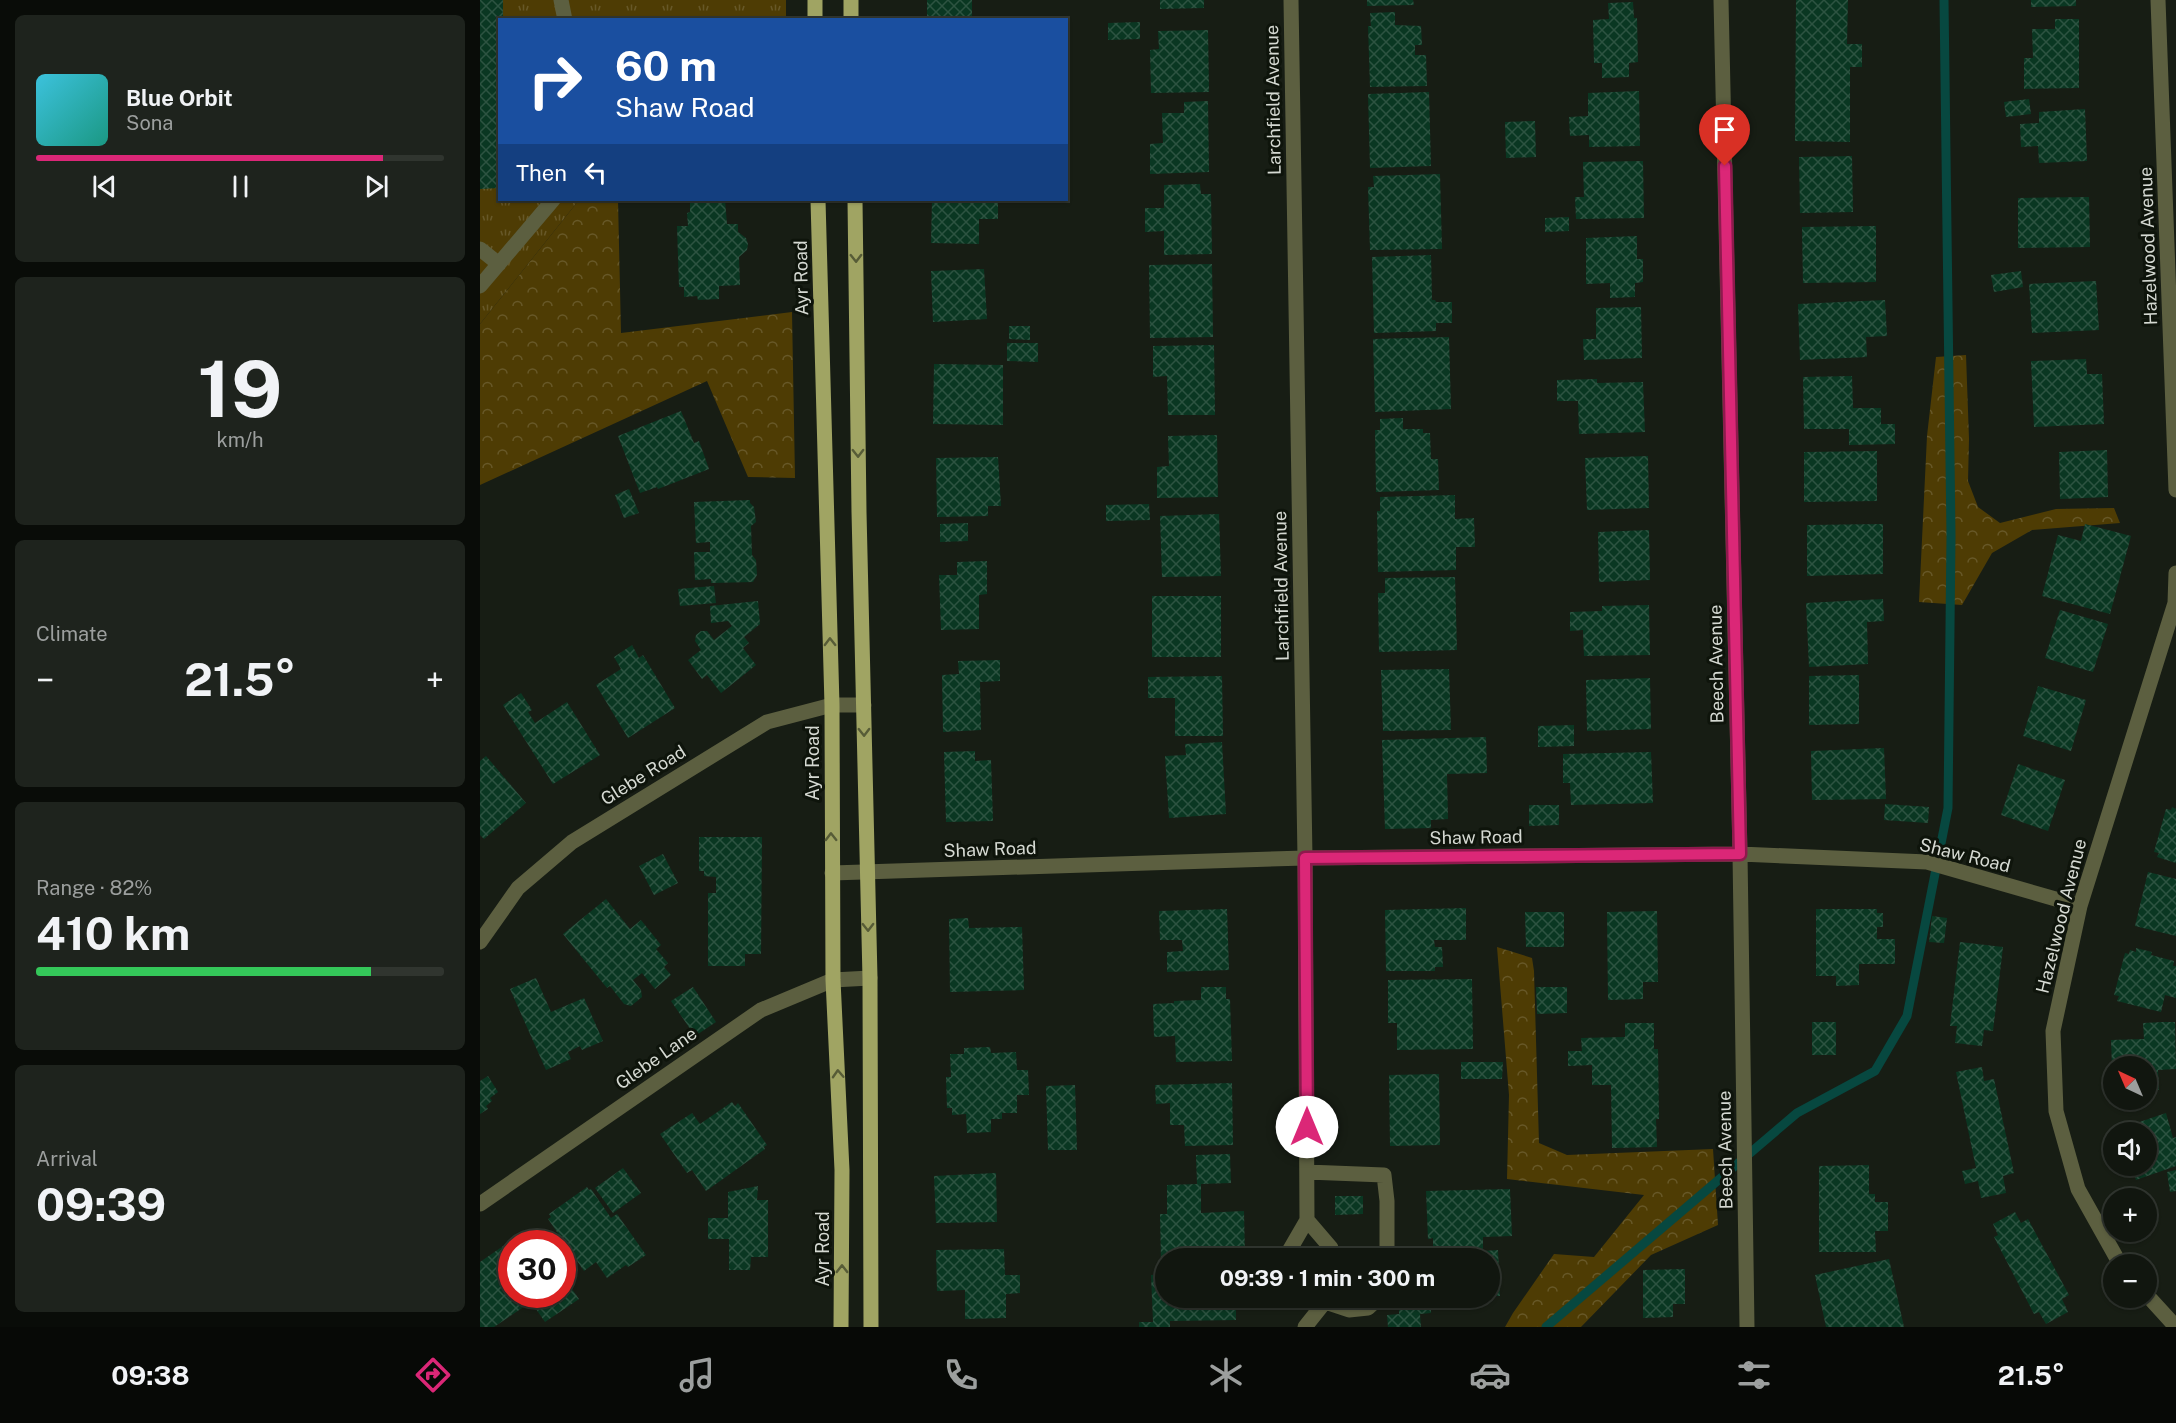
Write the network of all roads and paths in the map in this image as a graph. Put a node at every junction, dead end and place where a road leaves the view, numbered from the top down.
1 (561, 0) edge
2 (815, 0) edge
3 (851, 0) edge
4 (1291, 0) edge
5 (1721, 0) edge
6 (2158, 0) edge
7 (565, 18) edge
8 (815, 18) edge
9 (851, 18) edge
10 (552, 201) edge
11 (818, 201) edge
12 (855, 201) edge
13 (480, 249) edge
14 (499, 264) junction
15 (480, 286) edge
16 (2176, 490) edge
17 (2176, 573) edge
18 (832, 705) junction
19 (864, 705) junction
20 (1740, 854) junction
21 (1305, 858) junction
22 (832, 873) junction
23 (867, 873) junction
24 (2080, 906) junction
25 (480, 942) edge
26 (870, 978) junction
27 (833, 980) junction
28 (1307, 1172) junction
29 (480, 1204) edge
30 (1307, 1220) junction
31 (1291, 1248) edge
32 (1331, 1248) edge
33 (1387, 1248) edge
34 (2114, 1254) edge
35 (2157, 1306) edge
36 (1320, 1308) edge
37 (1344, 1308) edge
38 (1368, 1308) edge
39 (841, 1327) edge
40 (872, 1327) edge
41 (1305, 1327) edge
42 (1747, 1327) edge
43 (2176, 1327) edge

1 - 7 street
2 - 8 main road
3 - 9 main road
4 - 21 street, Larchfield Avenue
5 - 20 street, Beech Avenue
6 - 16 street, Hazelwood Avenue
10 - 14 street
18 -> 11 main road, Ayr Road
12 -> 19 main road
13 - 14 street
14 - 15 street
17 - 24 street, Hazelwood Avenue
18 - 19 street, Glebe Road
22 -> 18 main road, Ayr Road
18 - 25 street, Glebe Road
19 -> 23 main road
20 - 21 street, Shaw Road
20 - 24 street, Shaw Road
20 - 42 street, Beech Avenue
21 - 23 street, Shaw Road
21 - 28 street, Larchfield Avenue
22 - 23 street, Shaw Road
22 - 27 main road, Ayr Road
23 -> 26 main road
24 - 34 street, Hazelwood Avenue
26 - 27 street, Glebe Lane
26 - 40 main road
27 - 29 street, Glebe Lane
39 -> 27 main road, Ayr Road
28 - 30 street, Larchfield Avenue
28 - 33 street
30 - 31 street
30 - 32 street
35 - 43 street
36 - 41 street
37 - 38 street

